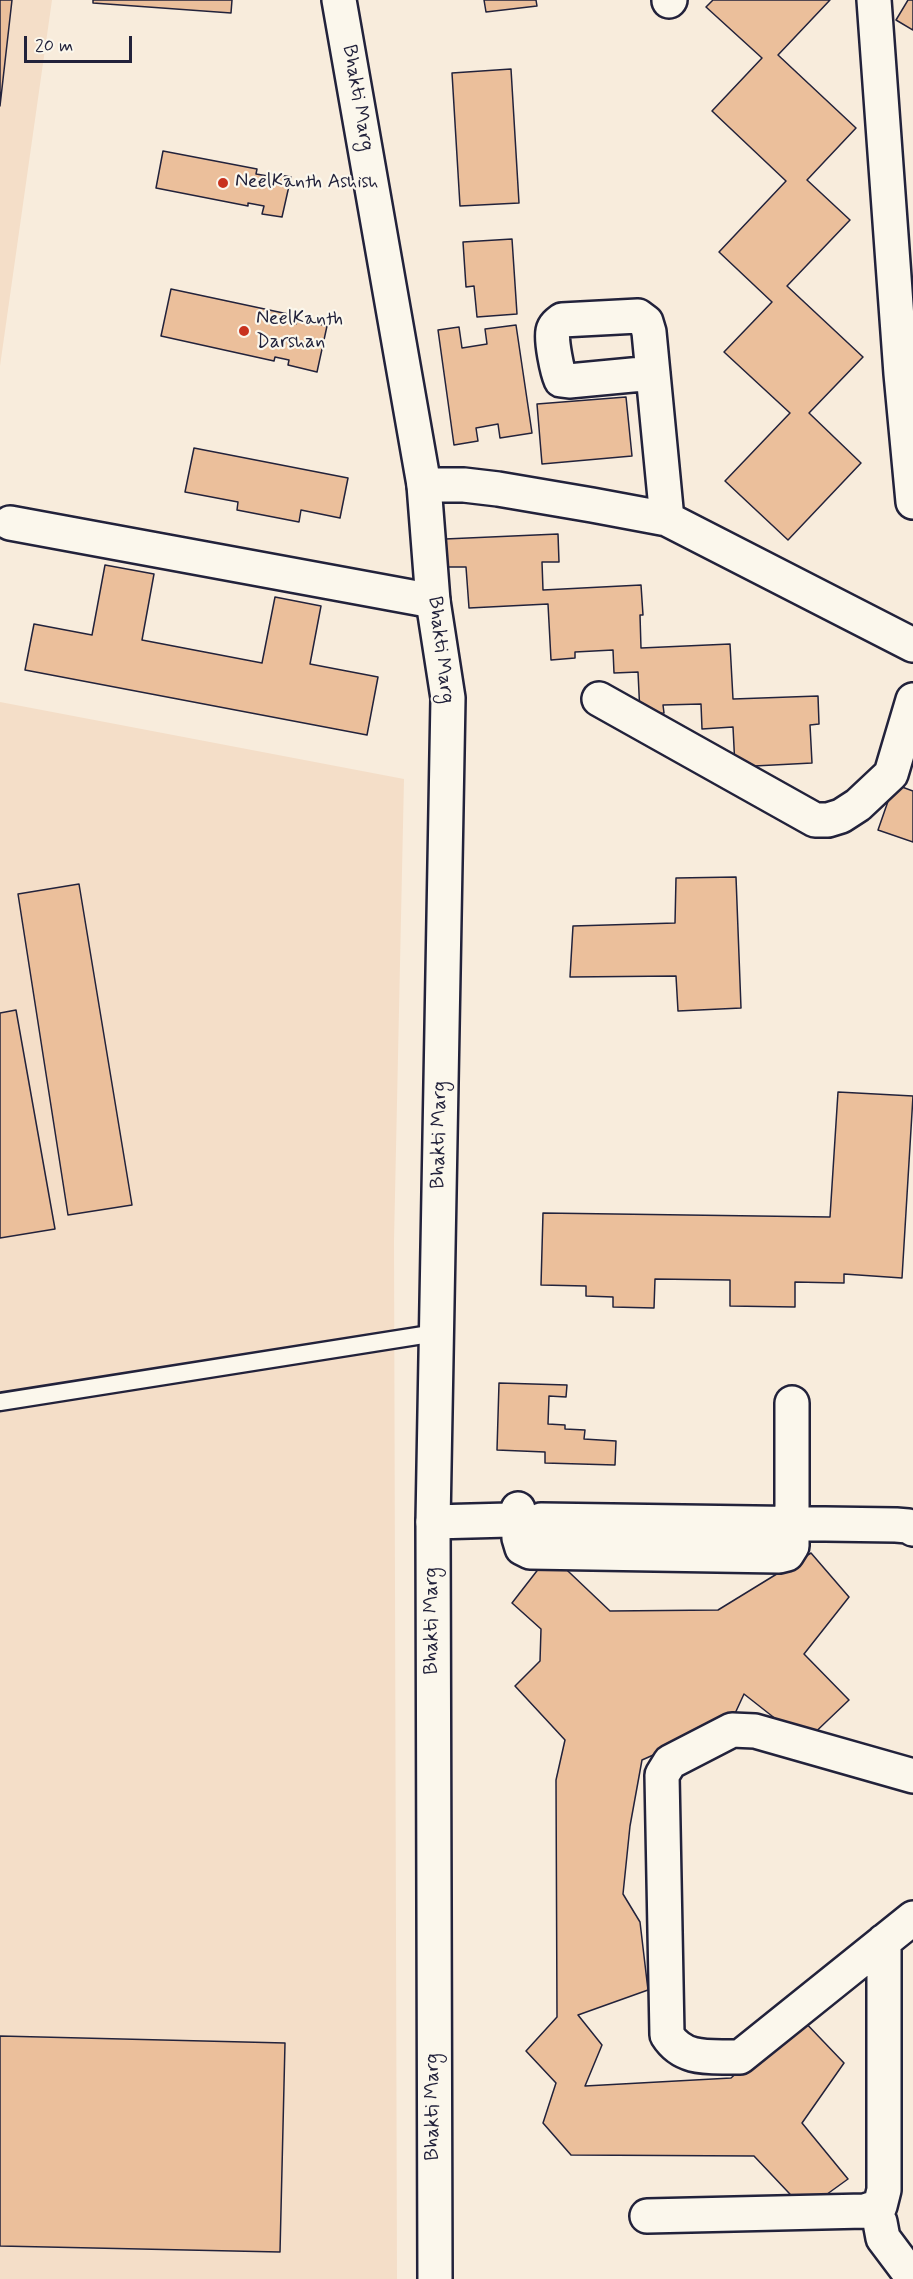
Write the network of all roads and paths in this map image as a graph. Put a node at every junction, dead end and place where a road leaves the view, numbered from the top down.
1 (339, 0) edge
2 (874, 0) edge
3 (653, 373) dead end
4 (907, 373) edge
5 (424, 485) junction
6 (913, 502) edge
7 (667, 519) junction
8 (10, 523) dead end
9 (433, 601) junction
10 (913, 645) edge
11 (598, 699) dead end
12 (913, 700) edge
13 (902, 778) edge
14 (436, 1333) junction
15 (0, 1402) edge
16 (792, 1403) dead end
17 (791, 1524) junction
18 (913, 1529) edge
19 (433, 1533) junction
20 (913, 1776) edge
21 (913, 1918) edge
22 (884, 1941) junction
23 (647, 2216) dead end
24 (880, 2222) dead end
25 (913, 2278) edge
26 (435, 2279) edge

1 - 5 street, Bhakti Marg
2 - 4 street
3 - 7 street
4 - 6 street
5 - 7 street
5 - 9 street, Bhakti Marg
7 - 10 street
8 - 9 street
9 - 14 street, Bhakti Marg
11 - 13 street
12 - 13 street
14 - 15 lane
14 - 19 street, Bhakti Marg
16 - 17 street
17 - 18 street
17 - 19 street
19 - 26 street, Bhakti Marg
20 - 22 street
21 - 22 street
22 - 23 street
24 - 25 street

